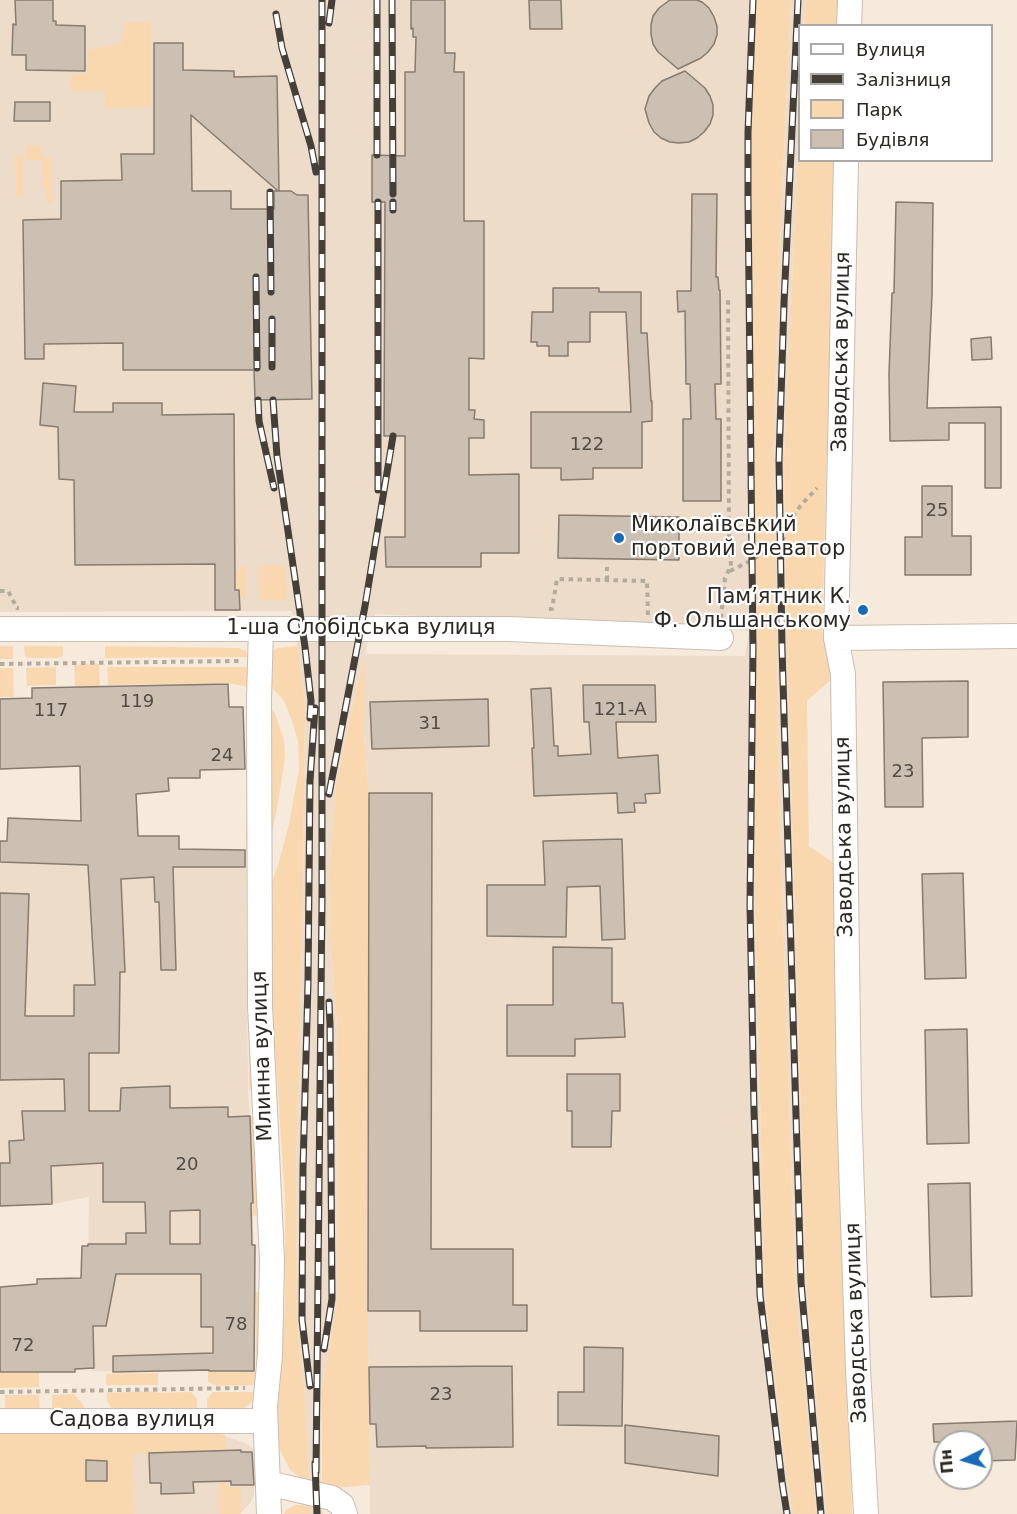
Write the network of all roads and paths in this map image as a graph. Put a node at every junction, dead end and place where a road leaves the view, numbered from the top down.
1 (850, 0) edge
2 (849, 24) edge
3 (846, 162) edge
4 (728, 298) dead end
5 (839, 473) junction
6 (607, 567) dead end
7 (729, 571) junction
8 (607, 580) junction
9 (0, 591) edge
10 (29, 609) dead end
11 (543, 609) dead end
12 (649, 622) dead end
13 (0, 629) edge
14 (261, 629) junction
15 (721, 632) joint
16 (1017, 636) edge
17 (836, 638) junction
18 (260, 661) junction
19 (0, 664) edge
20 (266, 1388) junction
21 (0, 1392) edge
22 (0, 1421) edge
23 (264, 1421) junction
24 (268, 1484) junction
25 (269, 1514) edge
26 (345, 1514) edge
27 (866, 1514) edge

1 - 2 street
3 - 5 street, Заводська вулиця
4 - 7 path
5 - 7 path
5 - 17 street, Заводська вулиця
6 - 8 path
7 - 15 path
8 - 11 path
8 - 12 path
9 - 10 path
13 - 14 street, 1-ша Слобідська вулиця
14 - 15 street, 1-ша Слобідська вулиця
14 - 18 street, Млинна вулиця
16 - 17 street
17 - 27 street, Заводська вулиця
18 - 19 path
18 - 20 street, Млинна вулиця
20 - 21 path
20 - 23 street, Млинна вулиця
22 - 23 street, Садова вулиця
23 - 24 street, Млинна вулиця
24 - 25 street, Млинна вулиця
24 - 26 street

